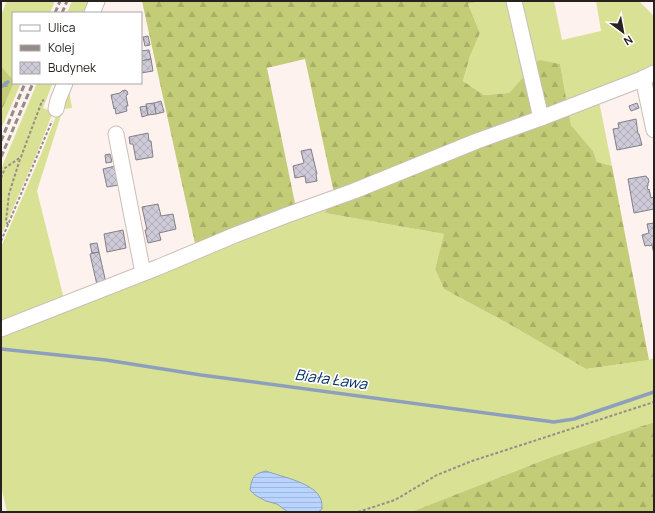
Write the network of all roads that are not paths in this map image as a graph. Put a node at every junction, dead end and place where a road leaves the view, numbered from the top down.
1 (97, 1) edge
2 (514, 1) edge
3 (92, 12) edge
4 (649, 76) edge
5 (63, 87) edge
6 (56, 109) road end
7 (541, 118) junction
8 (654, 130) edge
9 (116, 134) dead end
10 (143, 273) junction
11 (1, 329) edge

1 - 3 street
2 - 7 street
4 - 7 street
4 - 8 street
5 - 6 street
7 - 10 street
9 - 10 street
10 - 11 street

